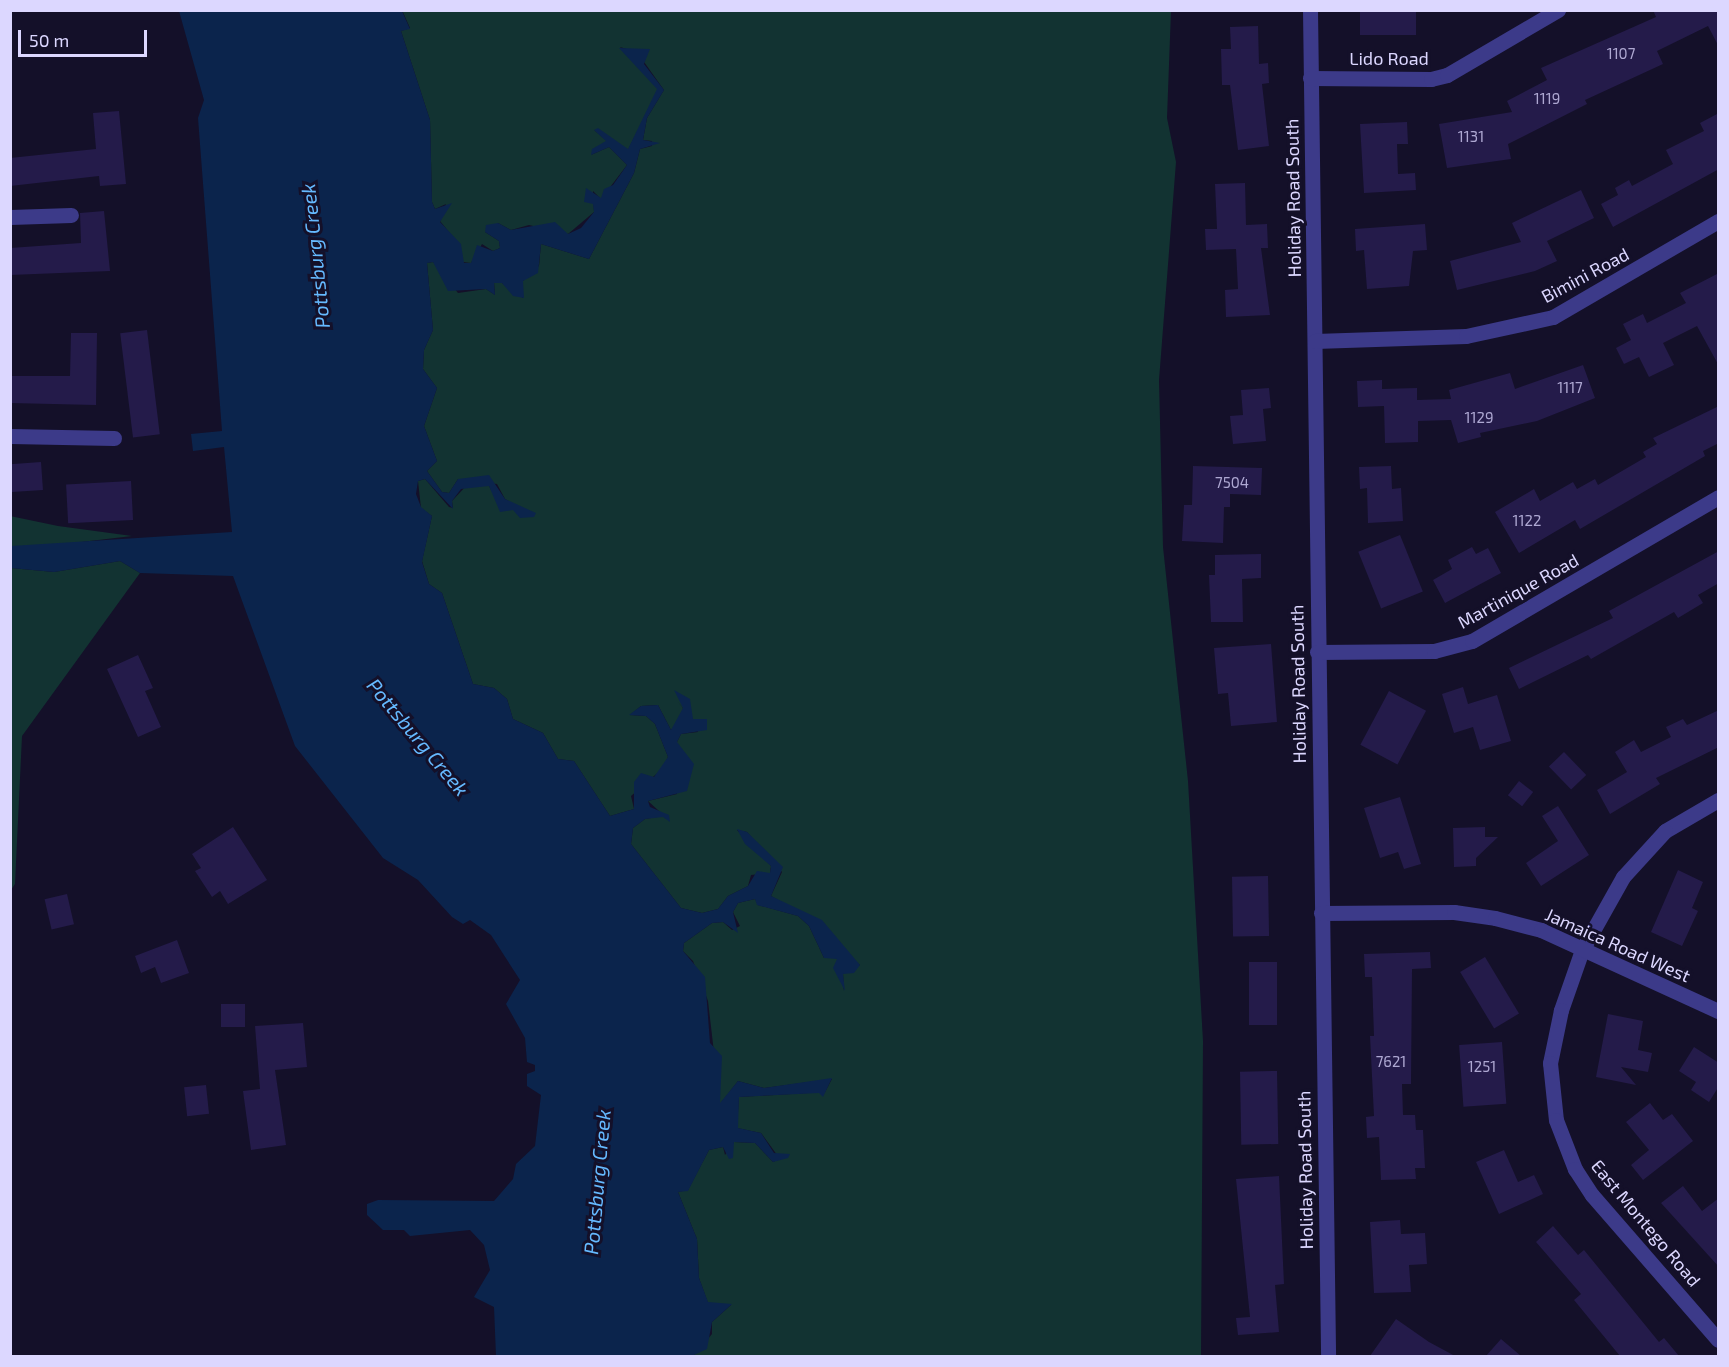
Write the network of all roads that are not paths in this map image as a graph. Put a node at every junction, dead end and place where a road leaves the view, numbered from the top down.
1 (1310, 10) edge
2 (1551, 13) edge
3 (1310, 78) junction
4 (71, 215) dead end
5 (10, 217) edge
6 (1719, 221) edge
7 (1315, 341) junction
8 (10, 436) edge
9 (114, 438) dead end
10 (1719, 497) edge
11 (1317, 652) junction
12 (1719, 800) edge
13 (1321, 913) junction
14 (1582, 950) junction
15 (1719, 1011) edge
16 (1719, 1340) edge
17 (1328, 1356) edge

1 - 3 street, Holiday Road South
2 - 3 street, Lido Road
3 - 7 street, Holiday Road South
4 - 5 street
6 - 7 street, Bimini Road
7 - 11 street, Holiday Road South
8 - 9 street
10 - 11 street, Martinique Road
11 - 13 street, Holiday Road South
12 - 14 street, East Montego Road
13 - 14 street, Jamaica Road West
13 - 17 street, Holiday Road South
14 - 15 street, Jamaica Road West
14 - 16 street, East Montego Road

